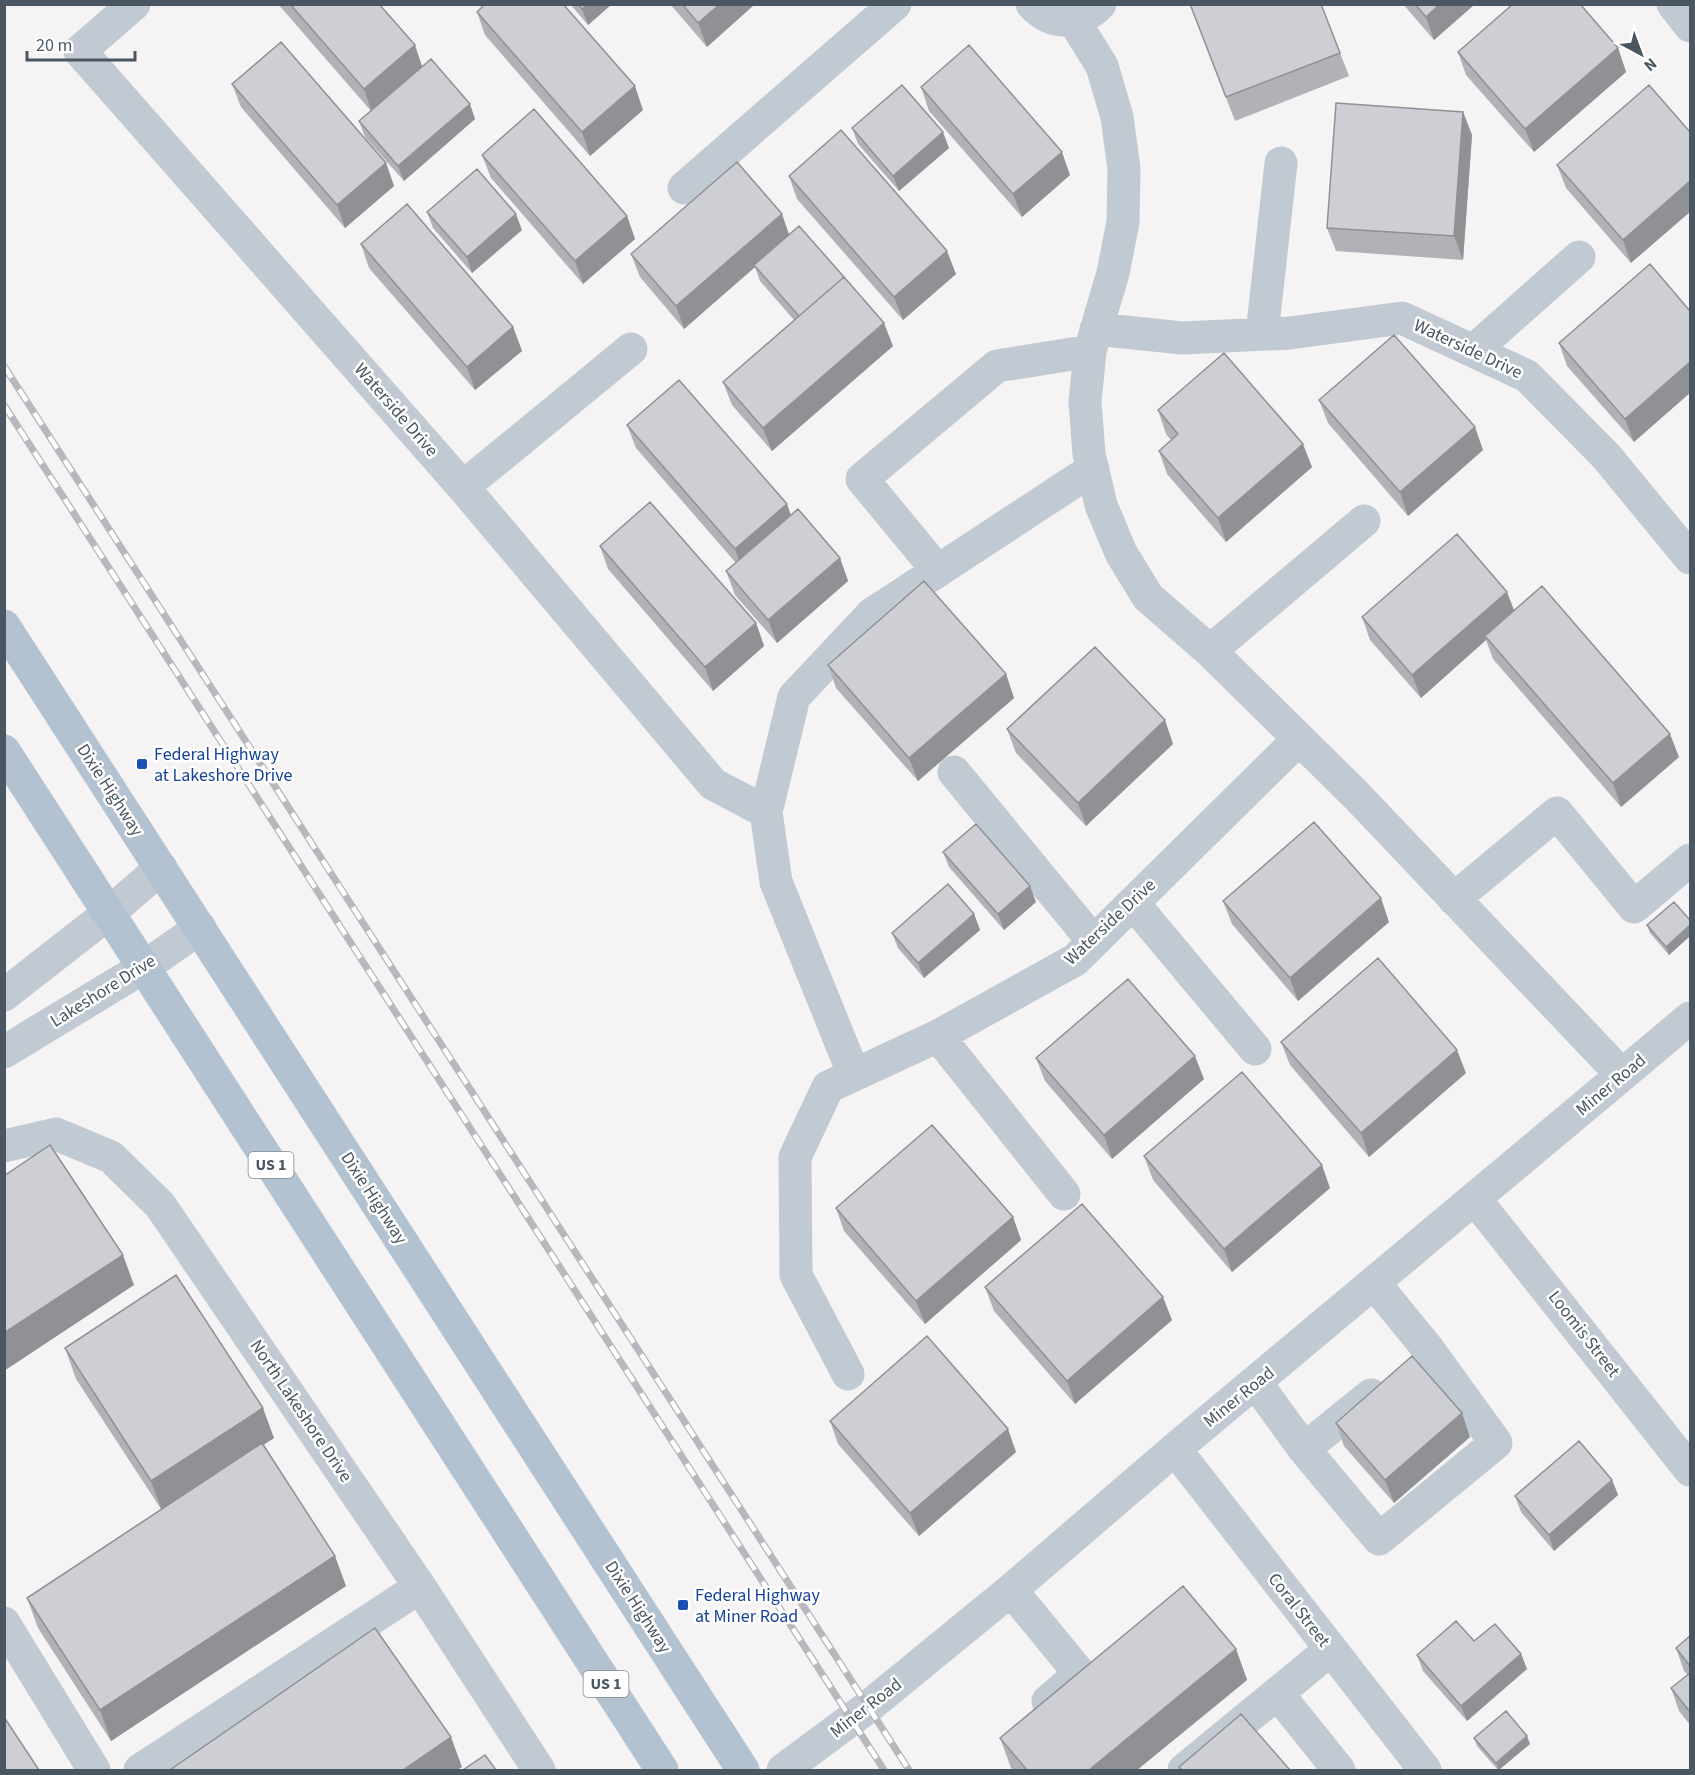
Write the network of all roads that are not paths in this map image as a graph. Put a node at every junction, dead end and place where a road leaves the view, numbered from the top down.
1 (134, 4) edge
2 (896, 4) edge
3 (1032, 4) edge
4 (1673, 4) edge
5 (1087, 13) edge
6 (1690, 26) edge
7 (1281, 163) dead end
8 (684, 188) dead end
9 (1579, 257) dead end
10 (1262, 334) junction
11 (1093, 340) junction
12 (631, 349) dead end
13 (1473, 351) junction
14 (1093, 470) junction
15 (464, 487) junction
16 (1364, 521) dead end
17 (1690, 558) edge
18 (938, 570) junction
19 (4, 626) edge
20 (1210, 651) junction
21 (1299, 739) junction
22 (4, 752) edge
23 (954, 772) dead end
24 (766, 812) junction
25 (1690, 860) edge
26 (160, 868) junction
27 (1454, 899) junction
28 (1132, 903) junction
29 (108, 913) junction
30 (200, 928) junction
31 (1093, 941) junction
32 (144, 967) junction
33 (4, 995) edge
34 (1690, 1018) edge
35 (938, 1036) junction
36 (1255, 1049) dead end
37 (4, 1053) edge
38 (854, 1075) junction
39 (1622, 1075) junction
40 (4, 1146) edge
41 (1064, 1194) dead end
42 (1475, 1199) junction
43 (1375, 1284) junction
44 (1428, 1348) junction
45 (848, 1374) dead end
46 (1256, 1383) junction
47 (1175, 1449) junction
48 (1304, 1449) junction
49 (1690, 1470) edge
50 (420, 1587) junction
51 (1011, 1590) junction
52 (4, 1623) edge
53 (1330, 1650) junction
54 (1278, 1694) junction
55 (1029, 1716) edge
56 (94, 1770) edge
57 (140, 1770) edge
58 (539, 1770) edge
59 (662, 1770) edge
60 (743, 1770) edge
61 (783, 1770) edge
62 (1185, 1770) edge
63 (1339, 1770) edge
64 (1425, 1770) edge

1 - 15 street, Waterside Drive
2 - 8 street
3 - 5 street
4 - 6 street
5 - 11 street
7 - 10 street
9 - 13 street
10 - 11 street, Waterside Drive
10 - 13 street, Waterside Drive
11 - 14 street
11 - 18 street, Waterside Drive
12 - 15 street
13 - 17 street, Waterside Drive
14 - 18 street
14 - 20 street
15 - 24 street, Waterside Drive
16 - 20 street
18 - 24 street
19 - 26 main road, Dixie Highway
20 - 21 street
21 - 27 street
21 - 28 street, Waterside Drive
22 - 29 main road, US 1
23 - 31 street
24 - 38 street
25 - 27 street
26 - 29 street
26 - 30 main road, Dixie Highway
27 - 39 street
28 - 31 street, Waterside Drive
28 - 36 street
29 - 32 main road, US 1
29 - 33 street
30 - 32 street, Lakeshore Drive
30 - 60 main road, Dixie Highway
31 - 35 street, Waterside Drive
32 - 37 street, Lakeshore Drive
32 - 59 main road, US 1
34 - 39 street, Miner Road
35 - 38 street, Waterside Drive
35 - 41 street
38 - 45 street, Waterside Drive
39 - 42 street, Miner Road
40 - 50 street, North Lakeshore Drive
42 - 43 street, Miner Road
42 - 49 street, Loomis Street
43 - 44 street
43 - 46 street, Miner Road
44 - 48 street
44 - 48 street
46 - 47 street, Miner Road
46 - 48 street
47 - 51 street, Miner Road
47 - 53 street, Coral Street
50 - 57 street
50 - 58 street, North Lakeshore Drive
51 - 55 street
51 - 61 street, Miner Road
52 - 56 street
53 - 54 street
53 - 64 street, Coral Street
54 - 62 street
54 - 63 street

